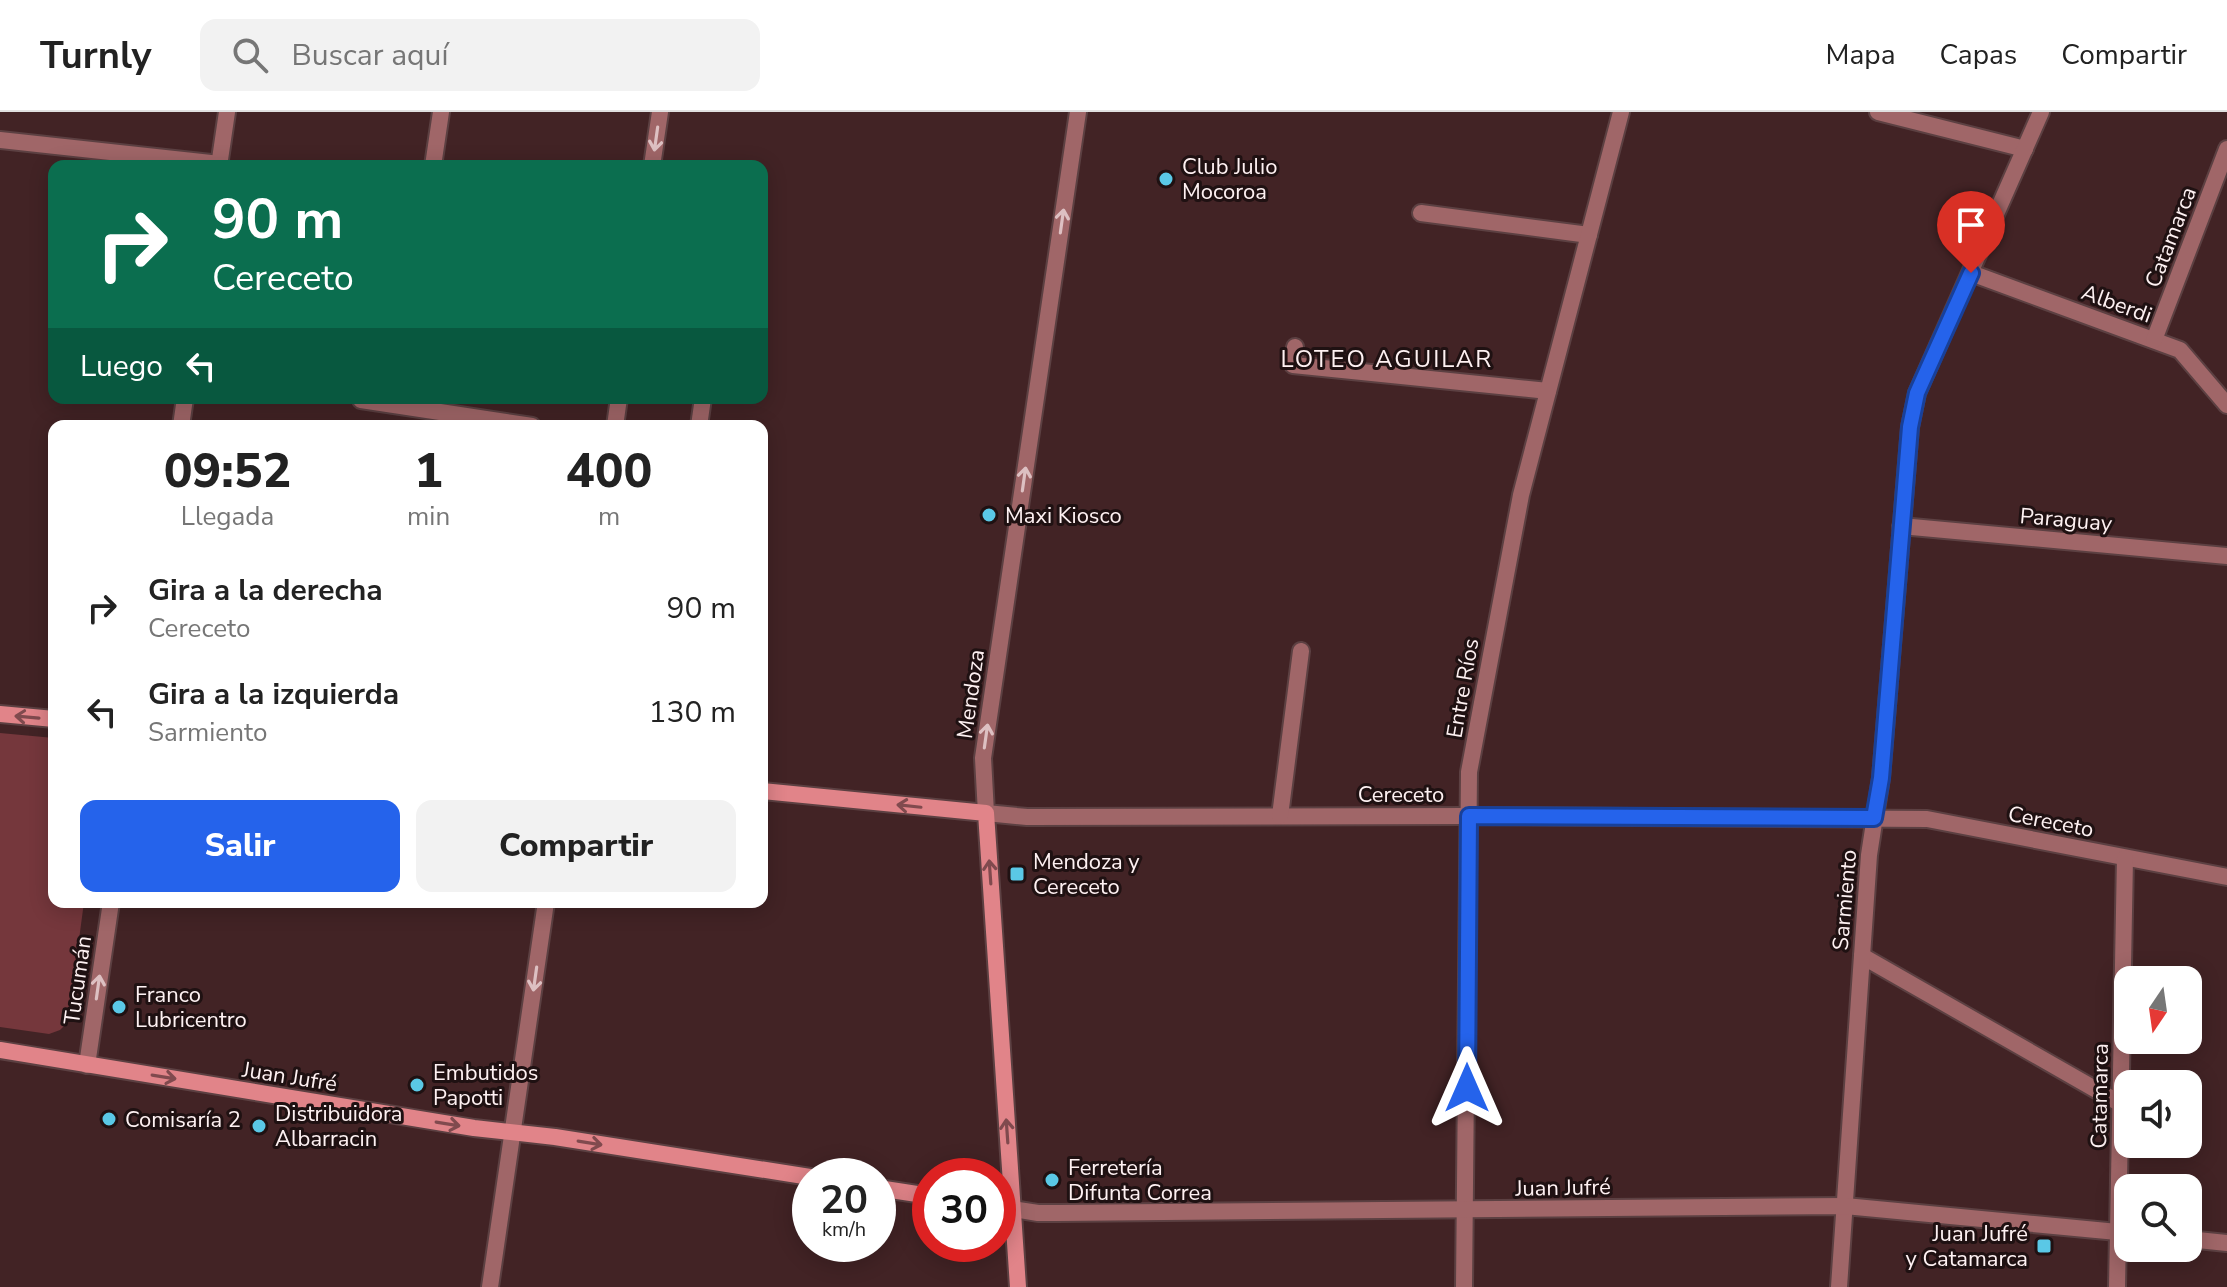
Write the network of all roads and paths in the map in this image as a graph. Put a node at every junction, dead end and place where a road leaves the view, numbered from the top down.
1 (227, 112) edge
2 (441, 112) edge
3 (660, 112) edge
4 (1078, 112) edge
5 (1621, 112) edge
6 (1878, 112) edge
7 (2041, 112) edge
8 (0, 140) edge
9 (2025, 149) junction
10 (2227, 149) edge
11 (176, 160) edge
12 (221, 160) edge
13 (434, 160) edge
14 (653, 160) edge
15 (1421, 213) dead end
16 (1589, 235) junction
17 (1971, 273) junction
18 (2154, 340) junction
19 (1295, 347) dead end
20 (1548, 391) junction
21 (387, 404) edge
22 (2227, 405) edge
23 (493, 420) edge
24 (1901, 526) junction
25 (2227, 556) edge
26 (1301, 651) dead end
27 (0, 714) edge
28 (48, 718) edge
29 (768, 792) edge
30 (986, 813) junction
31 (1280, 816) junction
32 (1469, 816) junction
33 (1874, 818) junction
34 (2125, 858) junction
35 (2227, 877) edge
36 (110, 908) edge
37 (545, 908) edge
38 (1862, 956) junction
39 (0, 1050) edge
40 (87, 1065) junction
41 (2122, 1070) edge
42 (2114, 1100) edge
43 (512, 1133) junction
44 (1003, 1158) edge
45 (792, 1174) edge
46 (1845, 1206) junction
47 (1016, 1210) edge
48 (1466, 1210) junction
49 (2114, 1232) edge
50 (2202, 1240) edge
51 (2227, 1243) edge
52 (1014, 1262) edge
53 (2120, 1262) edge
54 (490, 1287) edge
55 (1018, 1287) edge
56 (1464, 1287) edge
57 (1839, 1287) edge
58 (2117, 1287) edge

1 - 12 street
2 - 13 street
3 -> 14 street
30 -> 4 street, Mendoza
5 - 16 street, Entre Ríos
6 - 9 street
7 - 9 street, Sarmiento
8 - 11 street
9 - 17 street, Sarmiento
10 - 18 street, Catamarca
15 - 16 street
16 - 20 street, Entre Ríos
17 - 18 street, Alberdi
17 - 24 street, Sarmiento
18 - 22 street, Alberdi
19 - 20 street
20 - 32 street, Entre Ríos
21 - 23 street
24 - 25 street, Paraguay
24 - 33 street, Sarmiento
26 - 31 street
28 -> 27 main road
30 -> 29 main road, Cereceto
30 - 31 street, Cereceto
44 -> 30 main road, Mendoza
31 - 32 street, Cereceto
32 - 33 street, Cereceto
32 - 48 street, Entre Ríos
33 - 34 street, Cereceto
33 - 38 street, Sarmiento
34 - 35 street, Cereceto
34 - 41 street, Catamarca
40 -> 36 street, Tucumán
37 -> 43 street
38 - 42 street
38 - 46 street, Sarmiento
39 - 40 main road, Juan Jufré
40 -> 43 main road, Juan Jufré
43 -> 45 main road, Juan Jufré
43 - 54 street
46 - 48 street, Juan Jufré
46 - 49 street, Juan Jufré
46 - 57 street, Sarmiento
47 - 48 street, Juan Jufré
48 - 56 street, Entre Ríos
50 - 51 street
52 - 55 main road, Mendoza
53 - 58 street, Catamarca

